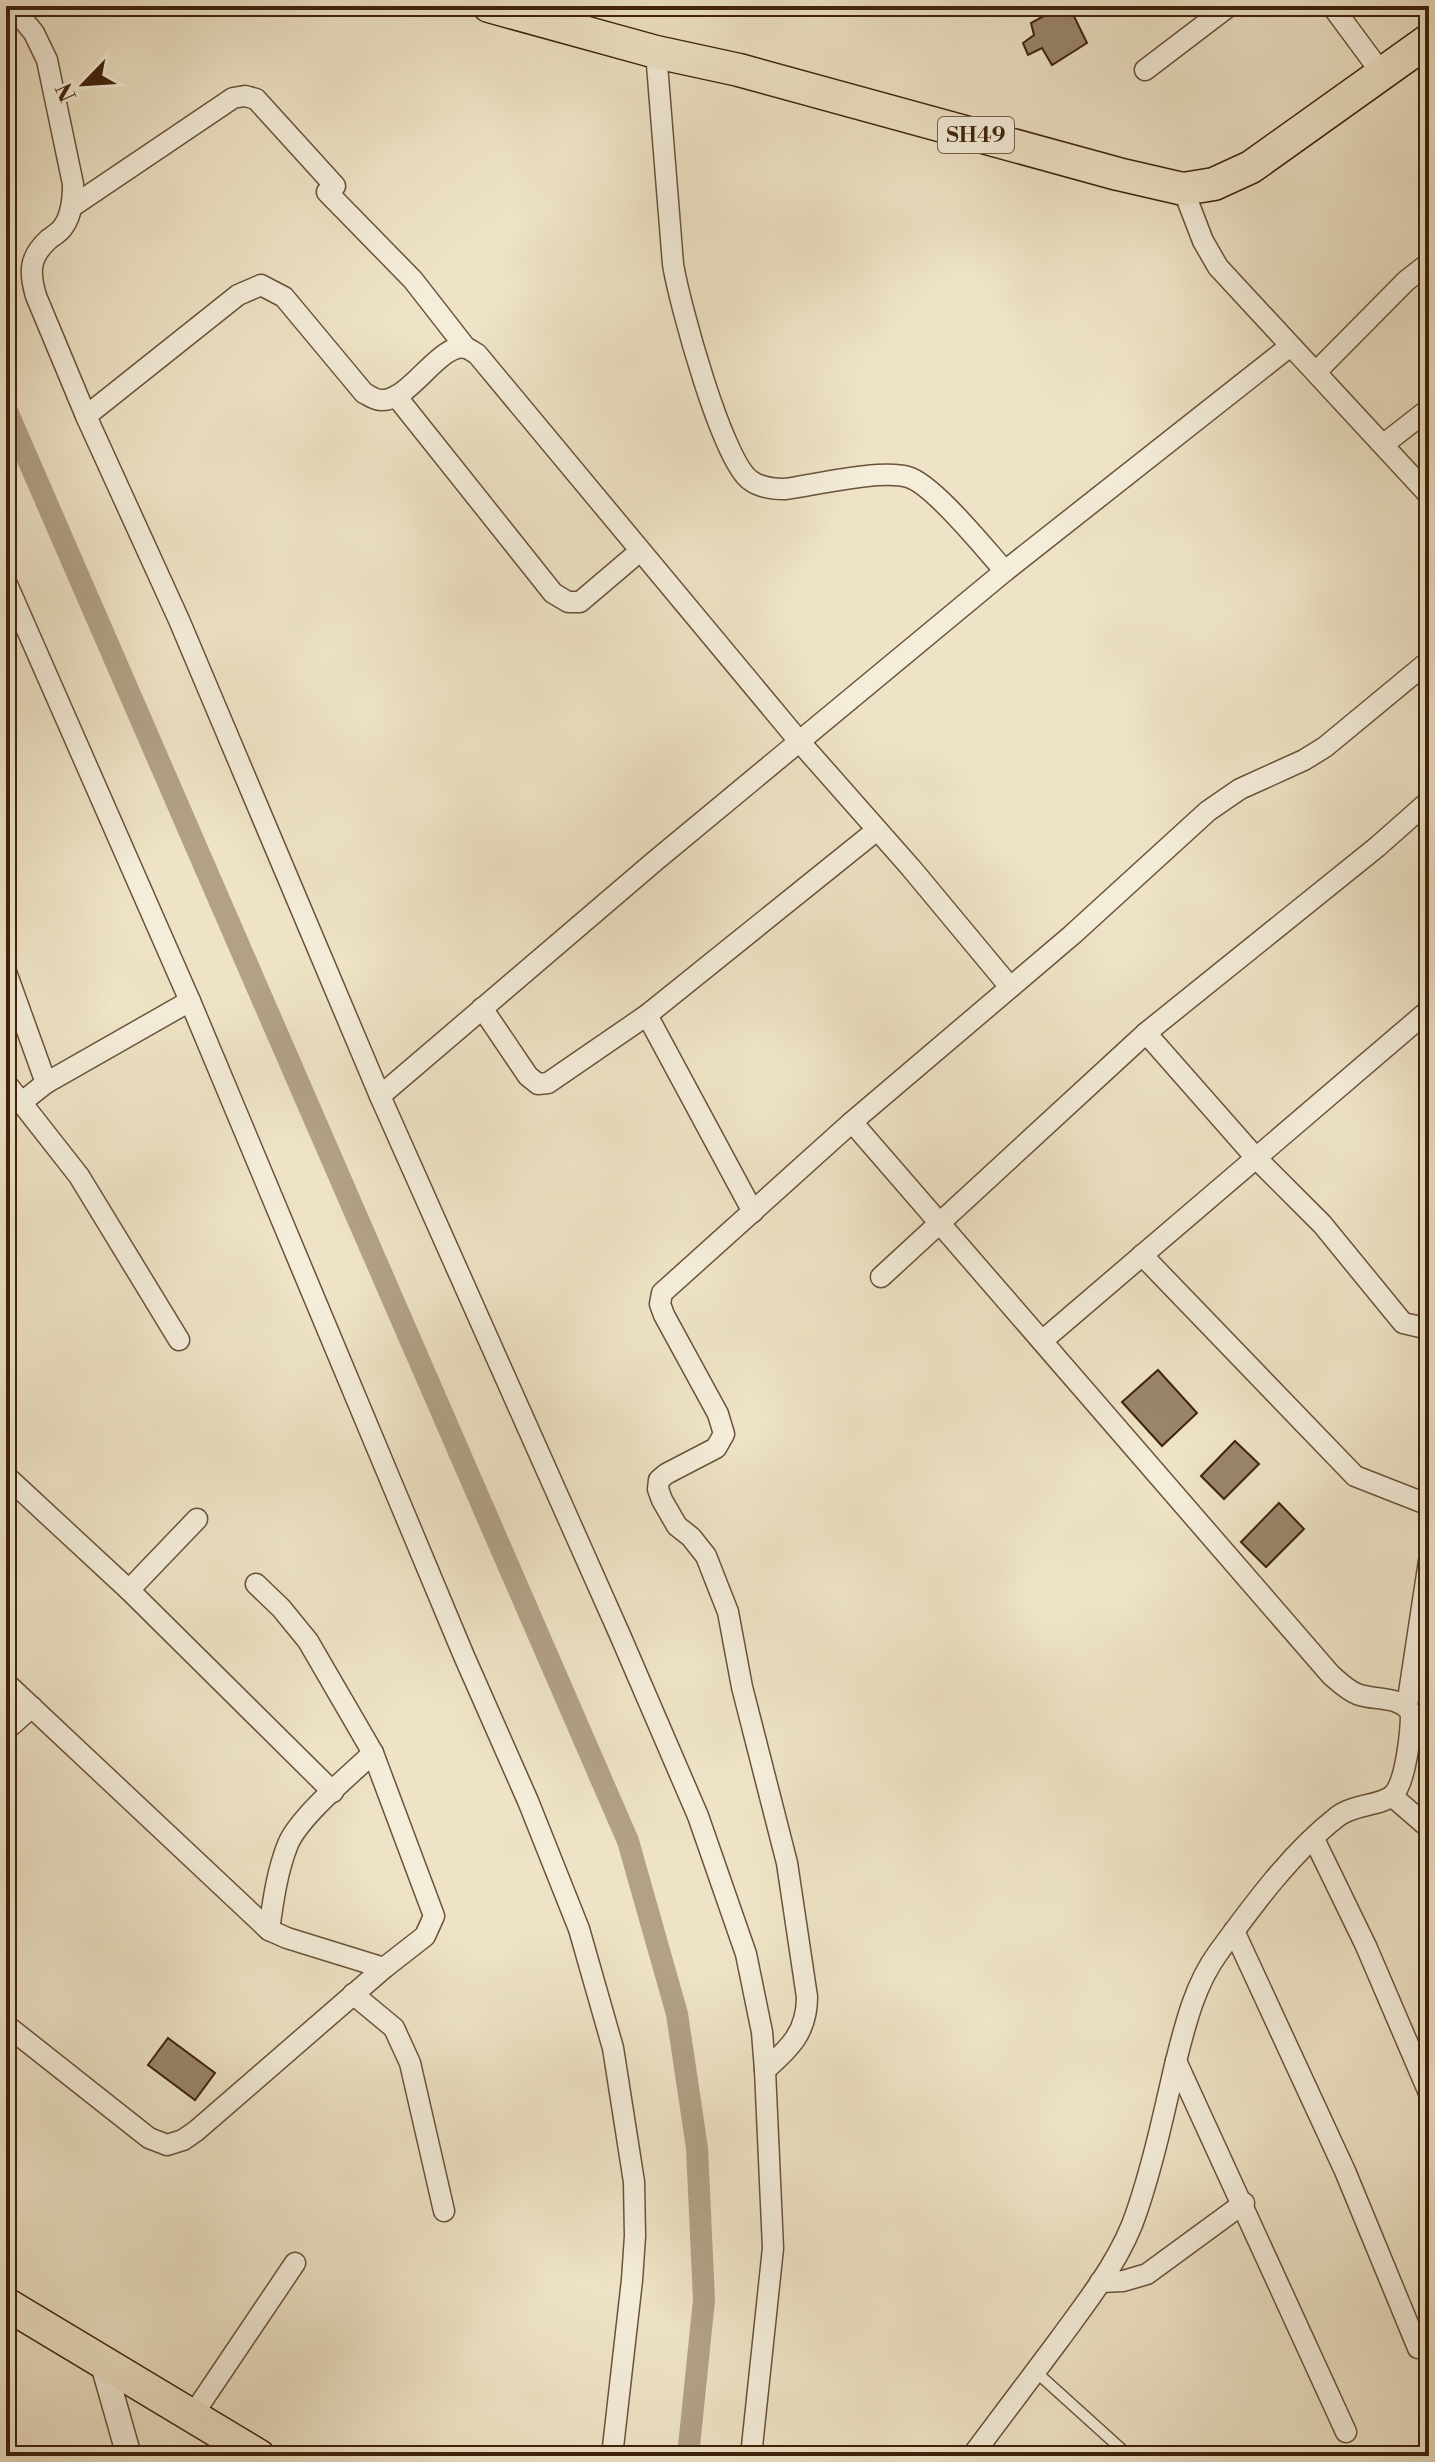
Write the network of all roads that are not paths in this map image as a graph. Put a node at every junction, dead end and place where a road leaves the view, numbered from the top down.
1 (12, 6) edge
2 (489, 6) edge
3 (1229, 6) edge
4 (1332, 6) edge
5 (1429, 40) edge
6 (656, 52) junction
7 (1145, 70) dead end
8 (1383, 75) junction
9 (1183, 189) junction
10 (73, 206) junction
11 (1429, 263) edge
12 (1289, 347) junction
13 (466, 348) junction
14 (1316, 372) junction
15 (396, 396) junction
16 (1429, 409) edge
17 (86, 416) junction
18 (1384, 444) junction
19 (1429, 495) edge
20 (640, 551) junction
21 (1005, 571) junction
22 (6, 582) edge
23 (1429, 661) edge
24 (799, 741) junction
25 (1429, 801) edge
26 (877, 830) junction
27 (6, 972) edge
28 (1010, 987) junction
29 (190, 1001) junction
30 (482, 1008) junction
31 (1429, 1010) edge
32 (647, 1015) junction
33 (1146, 1033) junction
34 (6, 1083) edge
35 (46, 1083) junction
36 (380, 1096) junction
37 (22, 1102) junction
38 (852, 1122) junction
39 (1256, 1158) junction
40 (753, 1212) junction
41 (940, 1223) junction
42 (1142, 1255) junction
43 (881, 1277) dead end
44 (1429, 1329) edge
45 (179, 1340) dead end
46 (1042, 1341) junction
47 (6, 1476) edge
48 (1429, 1505) edge
49 (197, 1519) dead end
50 (1429, 1561) edge
51 (256, 1584) dead end
52 (129, 1590) junction
53 (6, 1683) edge
54 (1407, 1706) junction
55 (32, 1707) junction
56 (6, 1730) edge
57 (373, 1753) junction
58 (333, 1792) junction
59 (1392, 1796) junction
60 (1429, 1828) edge
61 (1314, 1839) junction
62 (269, 1930) junction
63 (1234, 1931) junction
64 (384, 1968) junction
65 (353, 1994) junction
66 (6, 2025) edge
67 (1176, 2061) junction
68 (765, 2070) junction
69 (1429, 2093) edge
70 (1244, 2203) junction
71 (444, 2211) dead end
72 (295, 2263) dead end
73 (1100, 2282) junction
74 (6, 2304) edge
75 (1418, 2348) dead end
76 (102, 2361) junction
77 (1035, 2371) junction
78 (192, 2416) junction
79 (1346, 2432) dead end
80 (129, 2456) edge
81 (259, 2456) edge
82 (612, 2456) edge
83 (751, 2456) edge
84 (972, 2456) edge
85 (1129, 2456) edge

1 - 10 street
2 - 6 main road, SH49
3 - 7 street
4 - 8 street
5 - 8 main road, SH49
6 - 9 main road, SH49
6 - 21 street
8 - 9 main road, SH49
9 - 12 street
10 - 13 street
10 - 17 street
11 - 14 street
12 - 14 street
12 - 21 street
13 - 15 street
13 - 20 street
14 - 18 street
15 - 17 street
15 - 20 street
16 - 18 street
17 - 36 street
18 - 19 street
20 - 24 street
21 - 24 street
22 - 29 street
23 - 28 street
24 - 26 street
24 - 30 street
25 - 33 street
26 - 28 street
26 - 32 street
27 - 35 street
28 - 38 street
29 - 35 street
29 - 82 street
30 - 32 street
30 - 36 street
31 - 39 street
32 - 40 street
33 - 39 street
33 - 41 street
34 - 37 street
35 - 37 street
36 - 68 street
37 - 45 street
38 - 40 street
38 - 41 street
39 - 42 street
39 - 44 street
40 - 68 street
41 - 43 street
41 - 46 street
42 - 46 street
42 - 48 street
46 - 54 street
47 - 52 street
49 - 52 street
50 - 54 street
51 - 57 street
52 - 58 street
53 - 55 street
54 - 59 street
55 - 56 street
55 - 62 street
57 - 58 street
57 - 64 street
58 - 62 street
59 - 60 street
59 - 61 street
61 - 63 street
61 - 69 street
62 - 64 street
63 - 67 street
63 - 75 street
64 - 65 street
65 - 66 street
65 - 71 street
67 - 70 street
67 - 73 street
68 - 83 street
70 - 73 street
70 - 79 street
72 - 78 street
73 - 77 street
74 - 76 main road
76 - 78 main road
76 - 80 street
77 - 84 street
77 - 85 lane
78 - 81 main road

